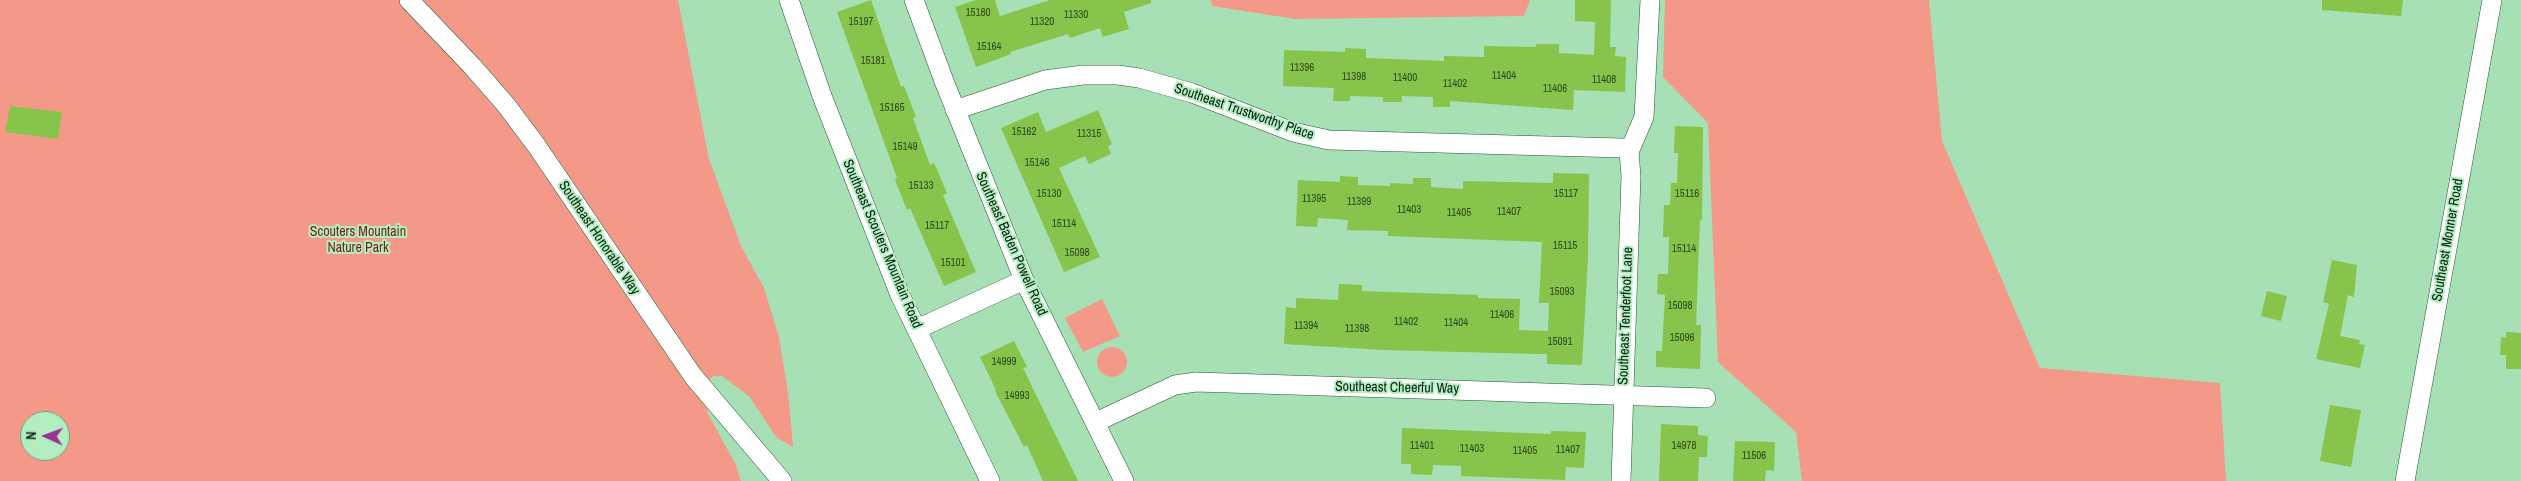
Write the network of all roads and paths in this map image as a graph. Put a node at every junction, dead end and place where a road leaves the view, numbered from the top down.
1 (409, 0) edge
2 (789, 0) edge
3 (914, 0) edge
4 (1650, 0) edge
5 (2492, 0) edge
6 (955, 110) junction
7 (1629, 152) junction
8 (1024, 280) junction
9 (917, 329) junction
10 (1624, 395) junction
11 (1706, 398) dead end
12 (1096, 422) junction
13 (782, 481) edge
14 (990, 481) edge
15 (1124, 481) edge
16 (1620, 481) edge
17 (2405, 481) edge

1 - 13 street, Southeast Honorable Way
2 - 9 street, Southeast Scouters Mountain Road
3 - 6 street, Southeast Baden Powell Road
4 - 7 street
5 - 17 street, Southeast Monner Road
6 - 7 street, Southeast Trustworthy Place
6 - 8 street, Southeast Baden Powell Road
7 - 10 street, Southeast Tenderfoot Lane
8 - 9 street
8 - 12 street, Southeast Baden Powell Road
9 - 14 street, Southeast Scouters Mountain Road
10 - 11 street, Southeast Cheerful Way
10 - 12 street, Southeast Cheerful Way
10 - 16 street, Southeast Tenderfoot Lane
12 - 15 street, Southeast Baden Powell Road

